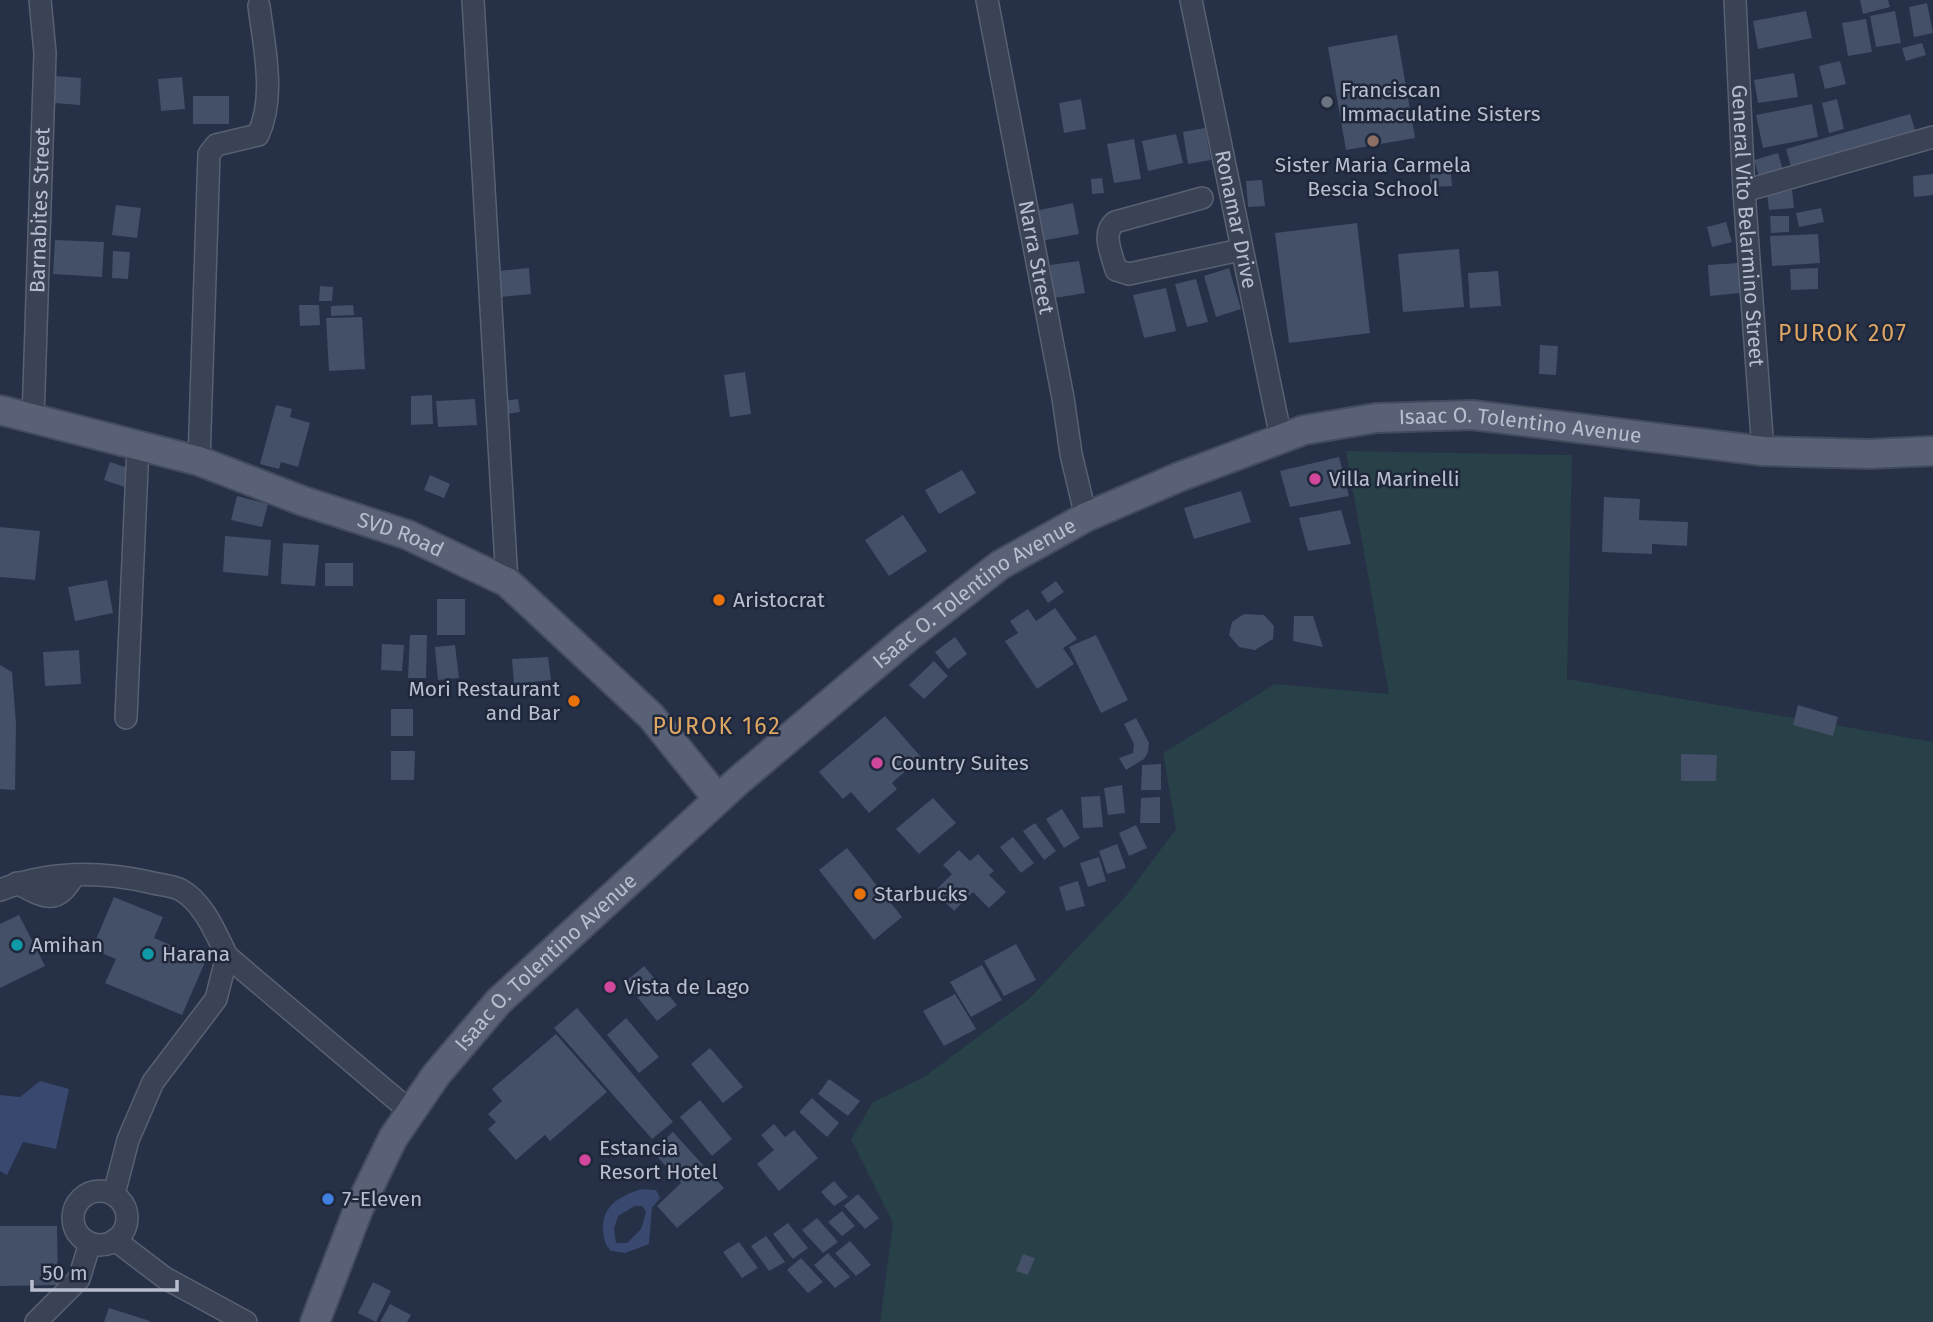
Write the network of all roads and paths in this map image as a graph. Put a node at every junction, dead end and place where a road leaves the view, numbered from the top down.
1 (40, 0) edge
2 (473, 0) edge
3 (987, 0) edge
4 (1191, 0) edge
5 (1735, 0) edge
6 (259, 6) dead end
7 (1933, 137) edge
8 (1744, 191) junction
9 (1202, 198) dead end
10 (1240, 250) junction
11 (0, 410) edge
12 (33, 420) junction
13 (1281, 438) junction
14 (138, 446) junction
15 (1763, 451) junction
16 (1933, 451) edge
17 (199, 461) junction
18 (1086, 517) junction
19 (507, 582) junction
20 (126, 718) dead end
21 (718, 799) junction
22 (8, 886) edge
23 (227, 956) junction
24 (411, 1112) junction
25 (114, 1194) junction
26 (115, 1240) junction
27 (90, 1243) junction
28 (321, 1320) edge
29 (36, 1322) edge
30 (246, 1322) edge

1 - 12 street, Barnabites Street
2 - 19 street
3 - 18 street, Narra Street
4 - 10 street, Ronamar Drive
5 - 8 street, General Vito Belarmino Street
6 - 17 street
7 - 8 street
8 - 15 street, General Vito Belarmino Street
9 - 10 street
10 - 13 street, Ronamar Drive
11 - 12 main road, SVD Road
12 - 14 main road, SVD Road
13 - 15 main road, Isaac O. Tolentino Avenue
13 - 18 main road, Isaac O. Tolentino Avenue
14 - 17 main road, SVD Road
14 - 20 street
15 - 16 main road, Isaac O. Tolentino Avenue
17 - 19 main road, SVD Road
18 - 21 main road, Isaac O. Tolentino Avenue
19 - 21 main road, SVD Road
21 - 24 main road, Isaac O. Tolentino Avenue
22 - 23 street
23 - 24 street
23 - 25 street
24 - 28 main road, Isaac O. Tolentino Avenue
25 - 26 street
25 - 27 street
26 - 27 street
26 - 30 street
27 - 29 street

